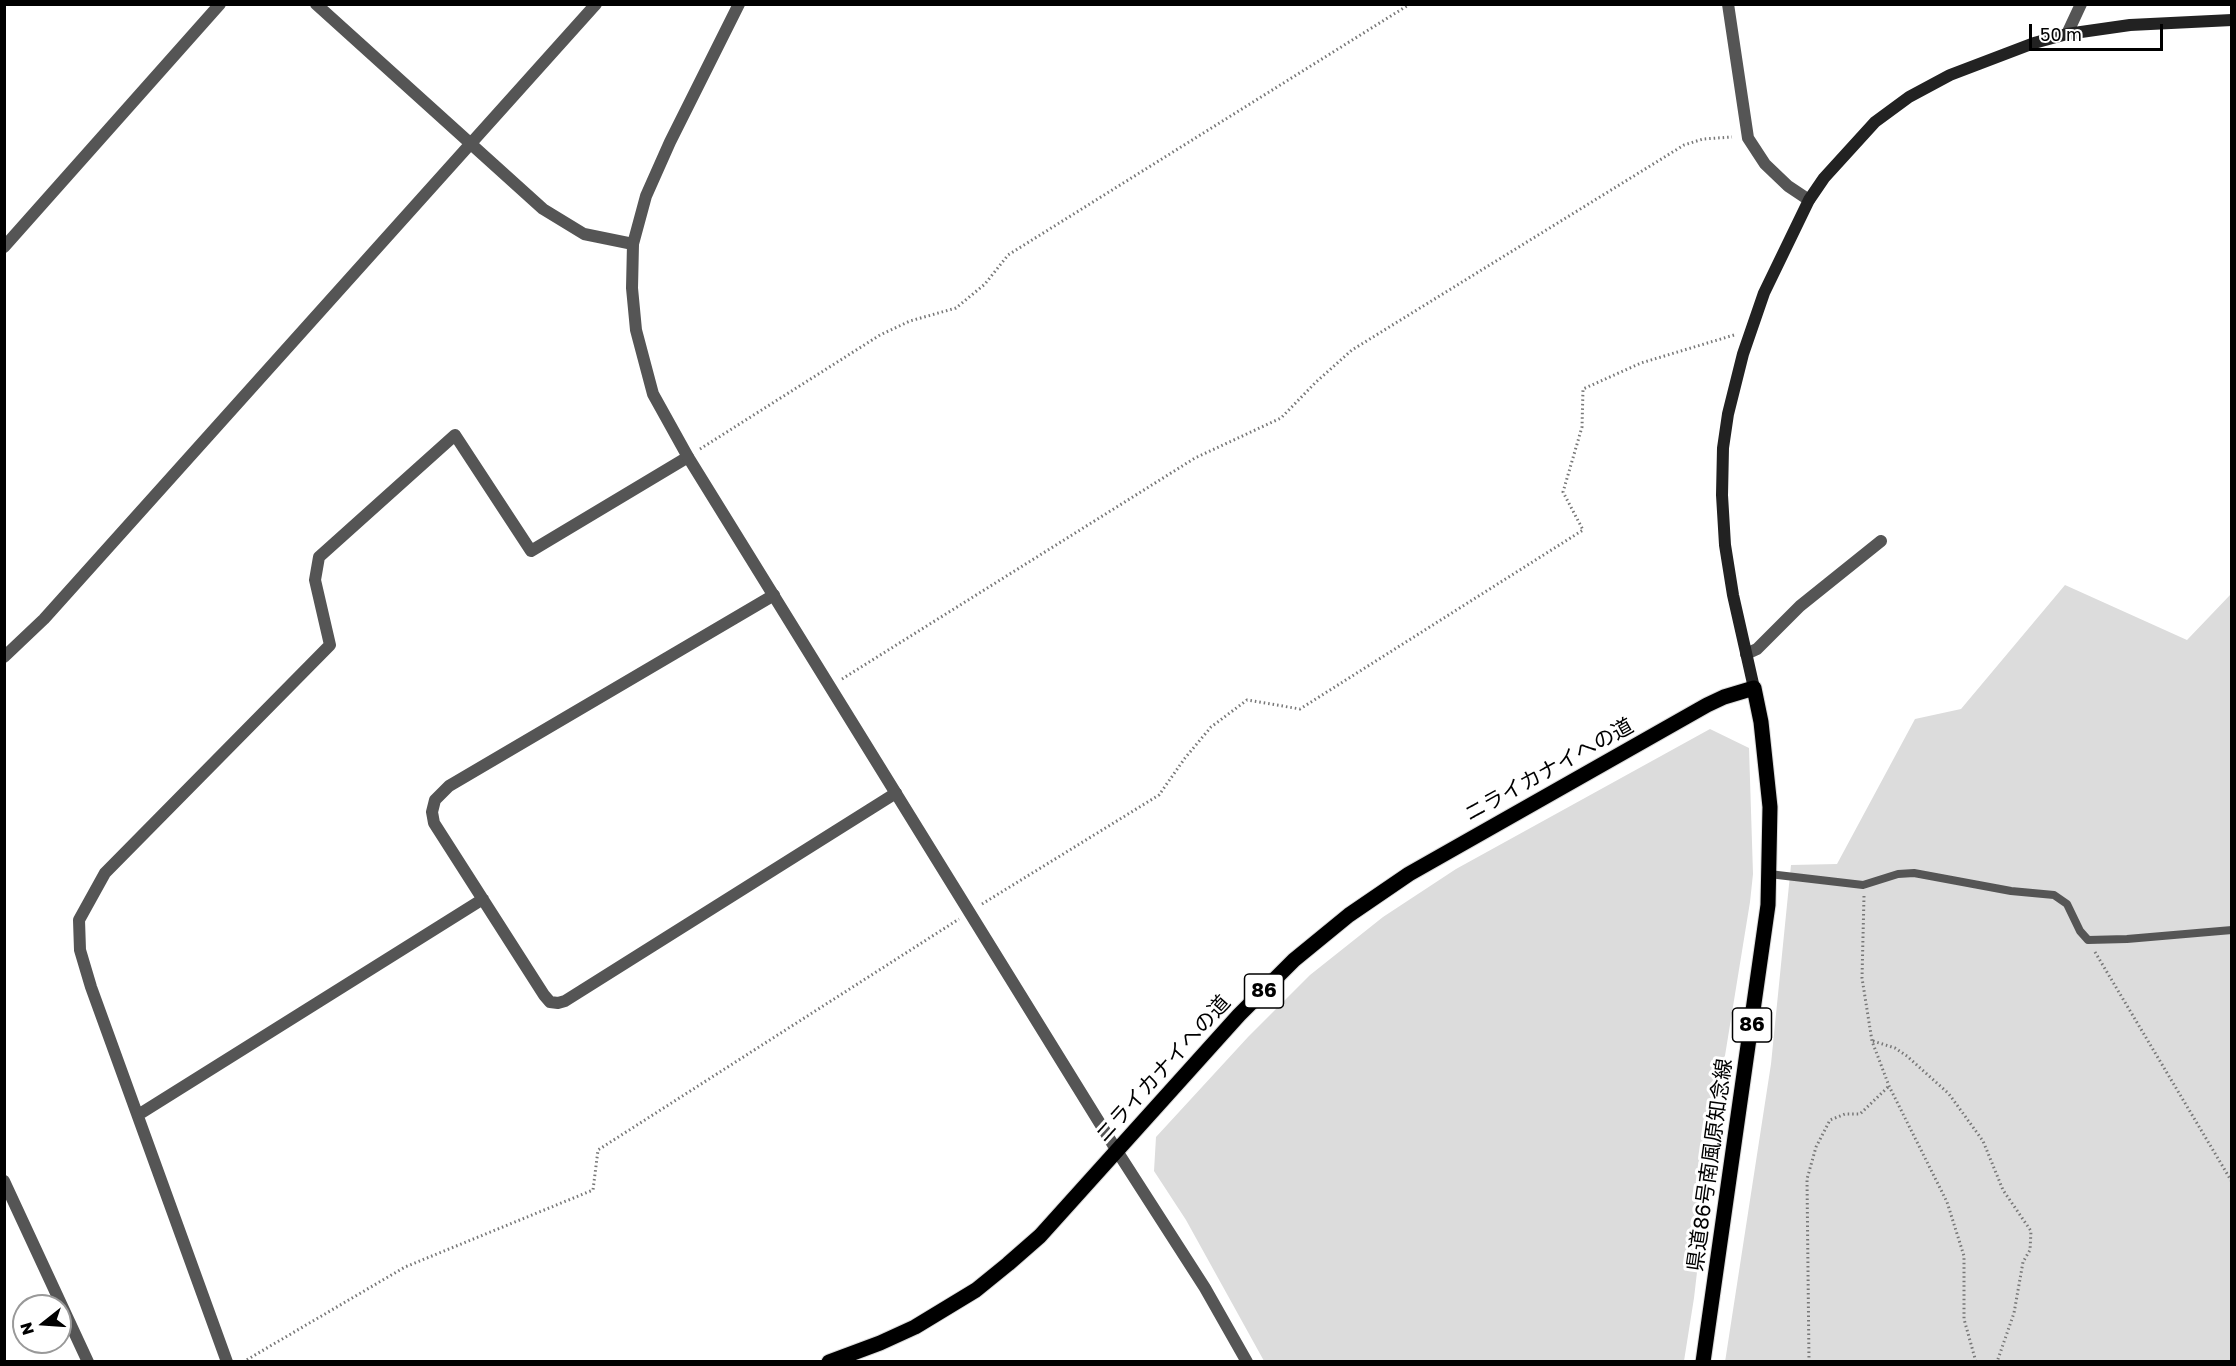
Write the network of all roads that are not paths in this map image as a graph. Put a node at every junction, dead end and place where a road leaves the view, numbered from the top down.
1 (219, 4) edge
2 (316, 4) edge
3 (596, 4) edge
4 (739, 4) edge
5 (1728, 4) edge
6 (2081, 4) edge
7 (2232, 20) edge
8 (2067, 34) junction
9 (471, 144) junction
10 (1809, 200) junction
11 (633, 244) junction
12 (4, 247) edge
13 (688, 457) junction
14 (1881, 541) dead end
15 (774, 595) junction
16 (1746, 654) junction
17 (4, 657) edge
18 (1754, 688) junction
19 (896, 793) junction
20 (1769, 874) junction
21 (483, 898) junction
22 (2232, 930) edge
23 (138, 1115) junction
24 (1117, 1151) junction
25 (4, 1181) edge
26 (88, 1362) edge
27 (227, 1362) edge
28 (829, 1362) edge
29 (1247, 1362) edge
30 (1703, 1362) edge

1 - 12 street
2 - 9 street
3 - 9 street
4 - 11 street
5 - 10 street
6 - 8 street
7 - 8 main road
8 - 10 main road
9 - 11 street
9 - 17 street
10 - 16 main road
11 - 13 street
13 - 15 street
13 - 23 street
14 - 16 street
15 - 19 street
15 - 21 street
16 - 18 main road
18 - 20 main road, 県道86号南風原知念線 / 86
18 - 24 main road, ニライカナイへの道 / 86
19 - 21 street
19 - 24 street
20 - 22 lane
20 - 30 main road, 県道86号南風原知念線 / 86
21 - 23 street
23 - 27 street
24 - 28 main road, ニライカナイへの道 / 86
24 - 29 street
25 - 26 street

